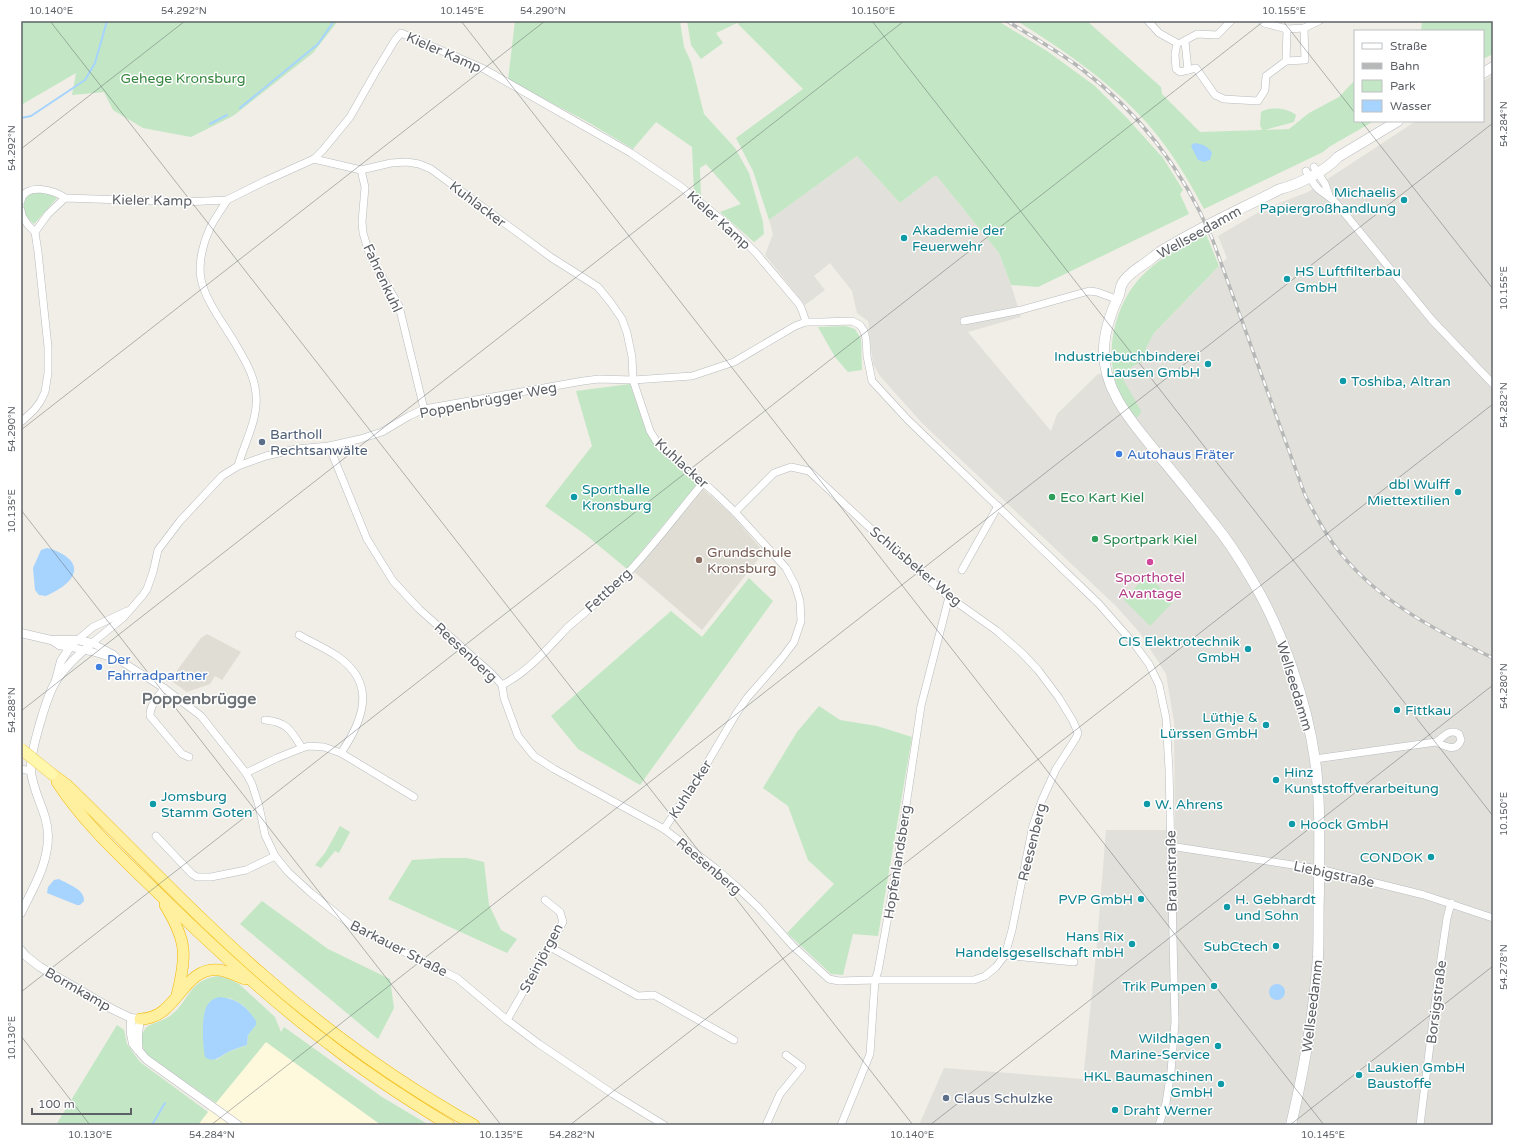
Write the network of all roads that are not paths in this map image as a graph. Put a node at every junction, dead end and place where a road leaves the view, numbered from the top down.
1 (1148, 21) edge
2 (1231, 21) edge
3 (1262, 21) edge
4 (1319, 21) edge
5 (1304, 28) junction
6 (1287, 29) junction
7 (1181, 42) junction
8 (1286, 61) junction
9 (1493, 67) edge
10 (1188, 70) junction
11 (1484, 72) edge
12 (1396, 122) edge
13 (314, 159) junction
14 (361, 170) junction
15 (1311, 172) junction
16 (65, 198) junction
17 (227, 200) junction
18 (21, 201) edge
19 (21, 210) edge
20 (35, 232) junction
21 (1118, 295) junction
22 (964, 321) dead end
23 (806, 322) junction
24 (633, 380) junction
25 (872, 381) joint
26 (1493, 384) edge
27 (424, 409) junction
28 (21, 422) edge
29 (329, 446) junction
30 (238, 466) junction
31 (703, 483) junction
32 (998, 506) junction
33 (735, 512) junction
34 (962, 570) dead end
35 (950, 596) junction
36 (131, 609) junction
37 (21, 633) edge
38 (299, 635) dead end
39 (51, 640) junction
40 (77, 640) junction
41 (92, 643) junction
42 (70, 647) junction
43 (84, 650) junction
44 (119, 660) junction
45 (56, 681) junction
46 (502, 685) junction
47 (164, 688) junction
48 (265, 720) dead end
49 (1078, 733) joint
50 (1436, 742) dead end
51 (302, 748) junction
52 (21, 749) edge
53 (341, 753) junction
54 (189, 757) dead end
55 (1315, 759) junction
56 (21, 769) edge
57 (31, 771) junction
58 (246, 773) junction
59 (52, 774) junction
60 (414, 797) dead end
61 (664, 829) junction
62 (156, 836) dead end
63 (1170, 846) junction
64 (275, 856) junction
65 (1319, 870) junction
66 (155, 890) junction
67 (544, 900) dead end
68 (1451, 903) junction
69 (21, 913) edge
70 (1493, 918) edge
71 (550, 946) junction
72 (21, 950) edge
73 (1005, 955) junction
74 (1074, 962) dead end
75 (876, 980) junction
76 (255, 984) junction
77 (177, 996) junction
78 (135, 1018) junction
79 (507, 1020) junction
80 (734, 1040) dead end
81 (786, 1055) dead end
82 (238, 1125) edge
83 (449, 1125) edge
84 (474, 1125) edge
85 (664, 1125) edge
86 (766, 1125) edge
87 (841, 1125) edge
88 (1159, 1125) edge
89 (1291, 1125) edge
90 (1420, 1125) edge

1 - 7 street
2 - 7 street
3 - 6 street
4 - 5 street
5 - 6 street
5 - 8 street
6 - 8 street
7 - 10 street
7 - 10 street
8 - 10 street
9 - 11 main road
12 - 15 main road, Wellseedamm
13 - 14 street, Kuhlacker
13 - 17 street, Kieler Kamp
13 - 23 street, Kieler Kamp
14 - 24 street, Kuhlacker
14 - 27 street, Fahrenkuhl
15 - 21 main road, Wellseedamm
15 - 26 street
16 - 17 street, Kieler Kamp
16 - 18 street, Kieler Kamp
16 - 20 street
17 - 30 street
19 - 20 street
20 - 28 street
21 - 22 street
21 - 55 main road, Wellseedamm
23 - 24 street, Poppenbrügger Weg
23 - 25 street, Poppenbrügger Weg
24 - 27 street, Poppenbrügger Weg
24 - 31 street, Kuhlacker
25 - 32 street, Braunstraße
27 - 29 street, Poppenbrügger Weg
29 - 30 street, Poppenbrügger Weg
29 - 46 street, Reesenberg
30 - 36 street, Poppenbrügger Weg
31 - 33 street, Kuhlacker
31 - 46 street, Fettberg
32 - 34 street
32 - 63 street, Braunstraße
33 - 35 street, Schlüsbeker Weg
33 - 61 street, Kuhlacker
35 - 49 street, Schlüsbeker Weg
35 - 75 street, Hopfenlandsberg
36 - 40 street, Poppenbrügger Weg
36 - 41 street, Poppenbrügger Weg
37 - 39 street, Barkauer Straße
38 - 53 street
39 - 40 street, Barkauer Straße
39 - 42 street, Barkauer Straße
40 - 41 street, Barkauer Straße
40 - 42 street, Poppenbrügger Weg
41 - 43 street, Poppenbrügger Weg
41 - 44 street, Barkauer Straße
42 - 43 street, Barkauer Straße
42 - 45 street
43 - 44 street, Barkauer Straße
43 - 45 street, Poppenbrügger Weg
44 - 47 street, Barkauer Straße
45 - 57 street
46 - 61 street, Reesenberg
47 - 54 street
47 - 58 street, Barkauer Straße
48 - 51 street
49 - 73 street, Reesenberg
50 - 55 street
51 - 53 street
51 - 58 street
52 - 59 main road, bridge
53 - 60 street
55 - 65 main road, Wellseedamm
56 - 57 street
57 - 69 street
58 - 64 street, Barkauer Straße
59 - 66 highway
59 - 84 highway
61 - 75 street, Reesenberg
62 - 64 street
63 - 65 street, Liebigstraße
63 - 88 street, Braunstraße
64 - 79 street, Barkauer Straße
65 - 68 street, Liebigstraße
65 - 89 main road, Wellseedamm
66 - 76 highway
66 - 77 highway
67 - 71 street, Steinjörgen
68 - 70 street, Liebigstraße
68 - 90 street, Borsigstraße
71 - 79 street, Steinjörgen
71 - 80 street
72 - 78 street, Bormkamp
73 - 74 street
73 - 75 street, Reesenberg
75 - 87 street, Hopfenlandsberg
76 - 77 highway
76 - 83 highway
77 - 78 highway
78 - 82 street
79 - 85 street, Barkauer Straße
81 - 86 street

